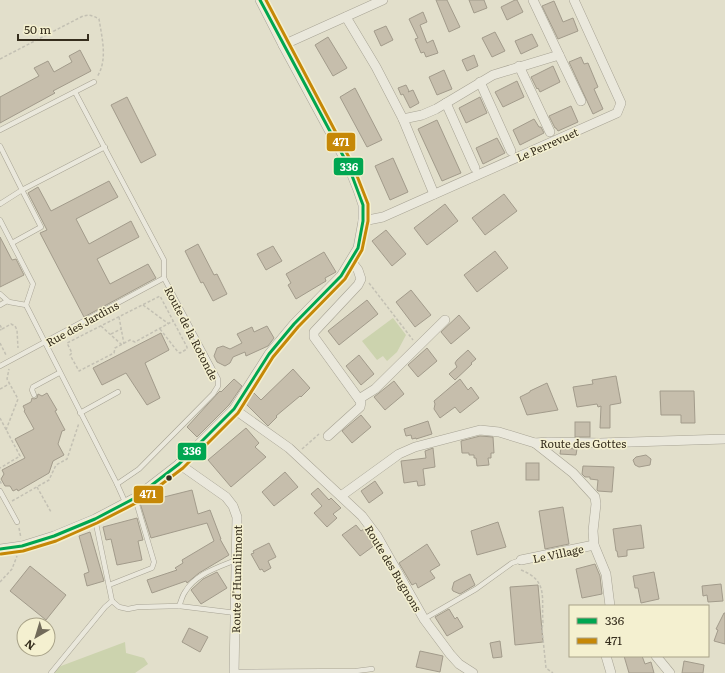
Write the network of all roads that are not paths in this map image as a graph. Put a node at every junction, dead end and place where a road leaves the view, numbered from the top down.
1 (260, 0) edge
2 (383, 0) edge
3 (534, 0) edge
4 (574, 0) edge
5 (346, 16) junction
6 (283, 45) junction
7 (559, 54) junction
8 (519, 66) junction
9 (94, 82) road end
10 (480, 82) junction
11 (75, 92) junction
12 (581, 101) dead end
13 (446, 103) junction
14 (403, 119) junction
15 (0, 130) edge
16 (550, 132) dead end
17 (0, 146) edge
18 (105, 147) junction
19 (511, 151) dead end
20 (475, 168) dead end
21 (22, 190) junction
22 (434, 194) junction
23 (0, 204) edge
24 (0, 220) edge
25 (363, 221) junction
26 (12, 243) junction
27 (351, 261) junction
28 (164, 278) junction
29 (0, 294) edge
30 (7, 301) junction
31 (0, 304) edge
32 (26, 305) junction
33 (445, 320) dead end
34 (44, 344) junction
35 (0, 366) edge
36 (59, 373) junction
37 (118, 392) dead end
38 (34, 395) dead end
39 (359, 399) junction
40 (234, 409) junction
41 (80, 414) junction
42 (328, 436) road end
43 (725, 439) edge
44 (535, 443) junction
45 (180, 464) junction
46 (117, 484) junction
47 (0, 491) edge
48 (340, 496) junction
49 (135, 498) junction
50 (126, 504) junction
51 (96, 519) junction
52 (17, 522) road end
53 (594, 545) junction
54 (0, 549) edge
55 (236, 560) junction
56 (521, 560) joint
57 (109, 585) junction
58 (112, 601) junction
59 (610, 605) edge
60 (178, 606) junction
61 (236, 613) junction
62 (424, 619) junction
63 (606, 657) edge
64 (657, 657) edge
65 (372, 669) dead end
66 (234, 672) edge
67 (51, 673) edge
68 (473, 673) edge
69 (610, 673) edge
70 (670, 673) edge

1 - 6 street
2 - 5 street
3 - 7 street
4 - 22 street, Le Perrevuet
5 - 6 street
5 - 14 street
6 - 25 street
7 - 8 street
7 - 12 street
8 - 10 street
8 - 16 street
9 - 11 lane
10 - 13 street
10 - 19 street
11 - 15 lane
11 - 18 lane, Route de la Rotonde
13 - 14 street
13 - 20 street
14 - 22 street
17 - 21 lane
18 - 21 lane
18 - 28 lane, Route de la Rotonde
21 - 23 lane
21 - 26 lane
22 - 25 street, Le Perrevuet
24 - 26 lane
25 - 27 street
26 - 32 lane
27 - 39 street
27 - 40 street
28 - 34 lane, Rue des Jardins
28 - 46 lane, Route de la Rotonde
29 - 30 lane
30 - 31 lane
30 - 32 lane
32 - 34 lane
33 - 39 street
34 - 35 lane, Rue des Jardins
34 - 36 lane
36 - 38 lane
36 - 41 lane
37 - 41 lane
39 - 42 street
40 - 45 street
40 - 48 street, Route des Bugnons
41 - 46 lane
43 - 44 street, Route des Gottes
44 - 48 street, Route des Gottes
44 - 53 street, Le Village
45 - 49 street
45 - 55 street, Route d'Humilimont
46 - 50 lane
47 - 52 lane
48 - 62 street, Route des Bugnons
49 - 50 street
49 - 57 lane
50 - 51 street
51 - 54 street
51 - 57 lane
53 - 56 street, Le Village
53 - 59 street, Le Village
55 - 60 lane
55 - 61 street, Route d'Humilimont
56 - 62 lane
57 - 58 lane
58 - 60 lane
58 - 67 lane
60 - 61 lane
61 - 66 street, Route d'Humilimont
62 - 68 street, Route des Bugnons
63 - 69 street
64 - 70 street
65 - 66 lane

